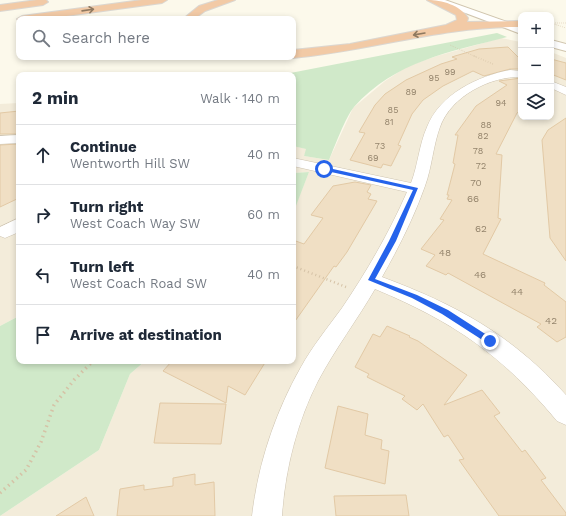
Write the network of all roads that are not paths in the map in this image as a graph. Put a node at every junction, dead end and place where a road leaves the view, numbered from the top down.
1 (162, 0) edge
2 (230, 0) edge
3 (432, 0) edge
4 (436, 0) edge
5 (454, 0) edge
6 (54, 1) dead end
7 (0, 8) edge
8 (47, 16) edge
9 (191, 16) edge
10 (500, 23) junction
11 (518, 23) edge
12 (518, 24) edge
13 (445, 29) junction
14 (518, 30) edge
15 (554, 35) edge
16 (566, 40) edge
17 (554, 44) edge
18 (566, 48) edge
19 (296, 54) edge
20 (516, 74) edge
21 (554, 85) edge
22 (566, 91) edge
23 (16, 139) edge
24 (0, 140) edge
25 (296, 163) edge
26 (416, 189) junction
27 (371, 280) junction
28 (566, 413) edge
29 (268, 516) edge

8 -> 1 highway
2 - 9 highway
3 - 13 highway
4 - 10 main road
5 - 11 main road
6 - 7 highway
10 - 12 highway
10 - 13 highway
10 - 14 main road
13 -> 19 highway
15 - 16 main road
17 - 18 main road
20 - 26 street
21 - 22 street
23 - 24 street
25 - 26 street
26 - 27 street
27 - 28 street
27 - 29 street

